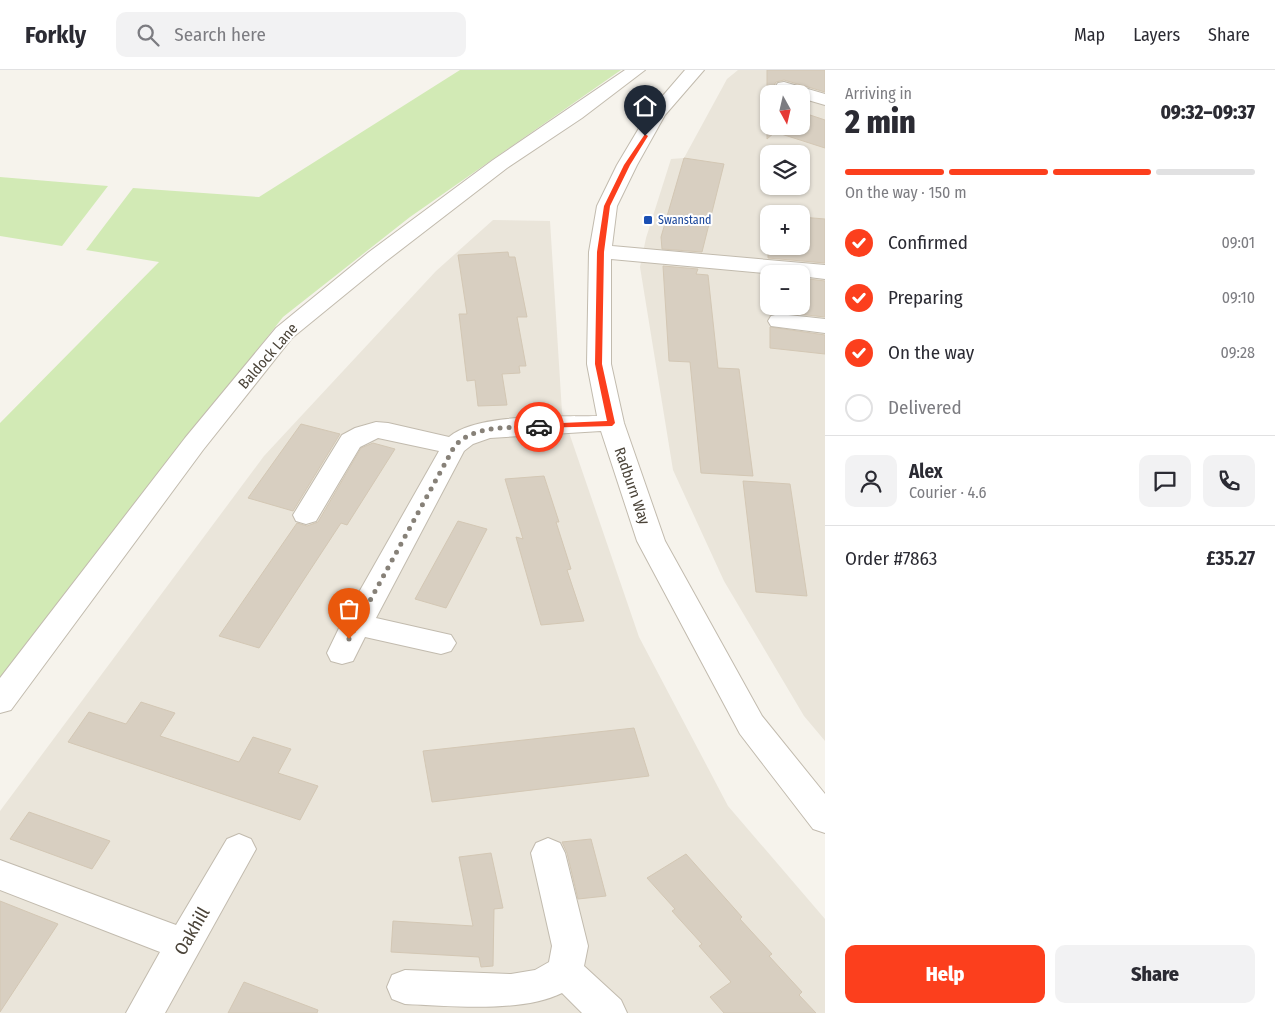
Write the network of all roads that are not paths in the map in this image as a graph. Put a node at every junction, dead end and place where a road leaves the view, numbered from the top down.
1 (636, 70) edge
2 (695, 70) edge
3 (810, 95) edge
4 (825, 100) edge
5 (600, 252) junction
6 (825, 272) edge
7 (779, 321) dead end
8 (825, 326) edge
9 (612, 423) junction
10 (454, 447) junction
11 (306, 515) dead end
12 (356, 624) junction
13 (441, 643) dead end
14 (342, 653) dead end
15 (0, 701) edge
16 (825, 819) edge
17 (239, 850) dead end
18 (548, 853) dead end
19 (0, 875) edge
20 (184, 945) junction
21 (565, 972) junction
22 (405, 987) dead end
23 (145, 1013) edge
24 (608, 1013) edge

1 - 15 street, Baldock Lane
2 - 5 street, Radburn Way
3 - 4 street
5 - 6 street
5 - 9 street, Radburn Way
7 - 8 street
9 - 10 street
9 - 16 street, Radburn Way
10 - 11 street
10 - 12 street
12 - 13 street
12 - 14 street
17 - 20 street, Oakhill
18 - 21 street
19 - 20 street
20 - 23 street, Oakhill
21 - 22 street
21 - 24 street

